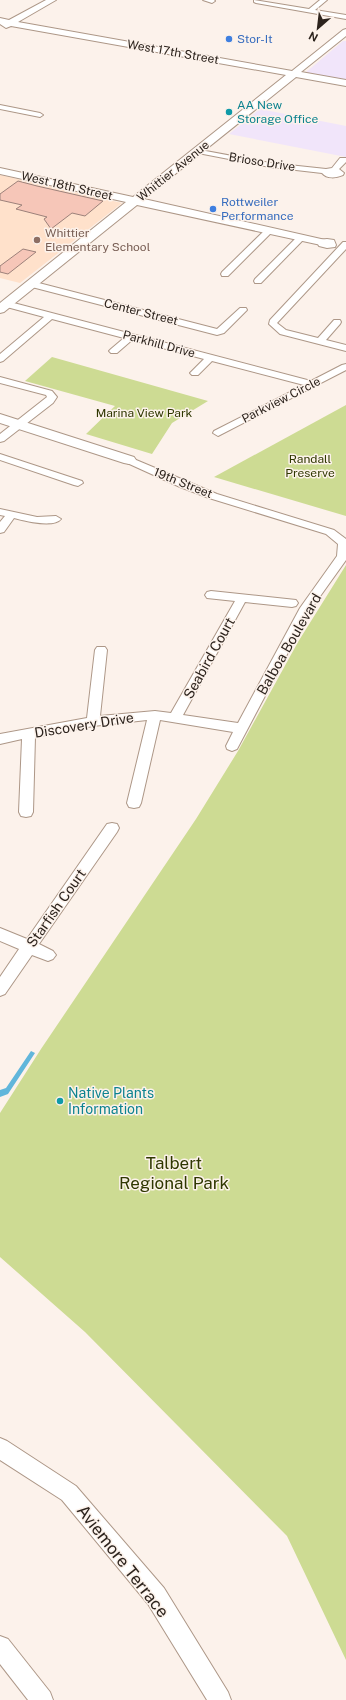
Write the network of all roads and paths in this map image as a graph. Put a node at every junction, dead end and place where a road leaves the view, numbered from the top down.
1 (52, 0) edge
2 (324, 0) edge
3 (255, 1) edge
4 (310, 11) junction
5 (343, 15) edge
6 (0, 20) edge
7 (11, 22) junction
8 (0, 28) edge
9 (346, 32) edge
10 (294, 74) junction
11 (346, 83) edge
12 (0, 106) edge
13 (40, 115) dead end
14 (198, 151) junction
15 (346, 160) edge
16 (0, 171) edge
17 (333, 172) junction
18 (346, 176) edge
19 (135, 201) junction
20 (269, 231) junction
21 (301, 238) junction
22 (327, 244) joint
23 (344, 246) edge
24 (225, 274) dead end
25 (258, 281) dead end
26 (31, 284) junction
27 (3, 306) edge
28 (243, 310) dead end
29 (50, 316) junction
30 (337, 322) dead end
31 (130, 336) junction
32 (320, 341) junction
33 (346, 348) edge
34 (114, 351) dead end
35 (210, 357) junction
36 (0, 359) edge
37 (345, 367) dead end
38 (195, 373) dead end
39 (0, 380) edge
40 (312, 384) junction
41 (0, 418) edge
42 (21, 424) junction
43 (218, 433) dead end
44 (0, 439) edge
45 (0, 457) edge
46 (129, 460) joint
47 (78, 482) dead end
48 (0, 512) edge
49 (11, 515) junction
50 (56, 519) dead end
51 (0, 530) edge
52 (344, 543) joint
53 (211, 595) dead end
54 (242, 598) junction
55 (292, 603) dead end
56 (101, 650) dead end
57 (155, 715) junction
58 (175, 717) junction
59 (93, 721) junction
60 (240, 728) junction
61 (29, 733) junction
62 (0, 739) edge
63 (232, 746) dead end
64 (134, 802) dead end
65 (26, 812) dead end
66 (112, 828) dead end
67 (0, 934) edge
68 (29, 947) junction
69 (48, 955) dead end
70 (0, 989) edge
71 (0, 1448) edge
72 (0, 1647) edge
73 (42, 1700) edge
74 (220, 1700) edge

1 - 7 street
2 - 4 street
3 - 4 street
4 - 5 street
6 - 7 street, West 17th Street
7 - 8 street
7 - 10 street, West 17th Street
9 - 10 street, Whittier Avenue
10 - 11 street, West 17th Street
10 - 14 street, Whittier Avenue
12 - 13 street
14 - 17 street, Brioso Drive
14 - 19 street, Whittier Avenue
15 - 17 street
16 - 19 street, West 18th Street
17 - 18 street, Brioso Drive
19 - 20 street, West 18th Street
19 - 26 street, Whittier Avenue
20 - 21 street, West 18th Street
20 - 24 street
21 - 22 street, West 18th Street
21 - 25 street
22 - 23 street, West 18th Street
23 - 32 street
26 - 27 street, Whittier Avenue
26 - 28 street, Center Street
27 - 29 street, Parkhill Drive
29 - 31 street, Parkhill Drive
29 - 36 street
30 - 32 street
31 - 34 street
31 - 35 street, Parkhill Drive
32 - 33 street
35 - 38 street
35 - 40 street, Parkhill Drive
37 - 40 street, Parkview Circle
39 - 42 street
40 - 43 street, Parkview Circle
41 - 42 street, 19th Street
42 - 44 street
42 - 46 street, 19th Street
45 - 47 street
46 - 52 street, 19th Street
48 - 49 street
49 - 50 street
49 - 51 street
52 - 60 street, Balboa Boulevard
53 - 54 street, Seabird Court
54 - 55 street, Seabird Court
54 - 58 street, Seabird Court
56 - 59 street
57 - 58 street, Discovery Drive
57 - 59 street, Discovery Drive
57 - 64 street
58 - 60 street, Discovery Drive
59 - 61 street, Discovery Drive
60 - 63 street, Balboa Boulevard
61 - 62 street, Discovery Drive
61 - 65 street
66 - 68 street, Starfish Court
67 - 68 street
68 - 69 street
68 - 70 street, Starfish Court
71 - 74 street, Aviemore Terrace
72 - 73 street

